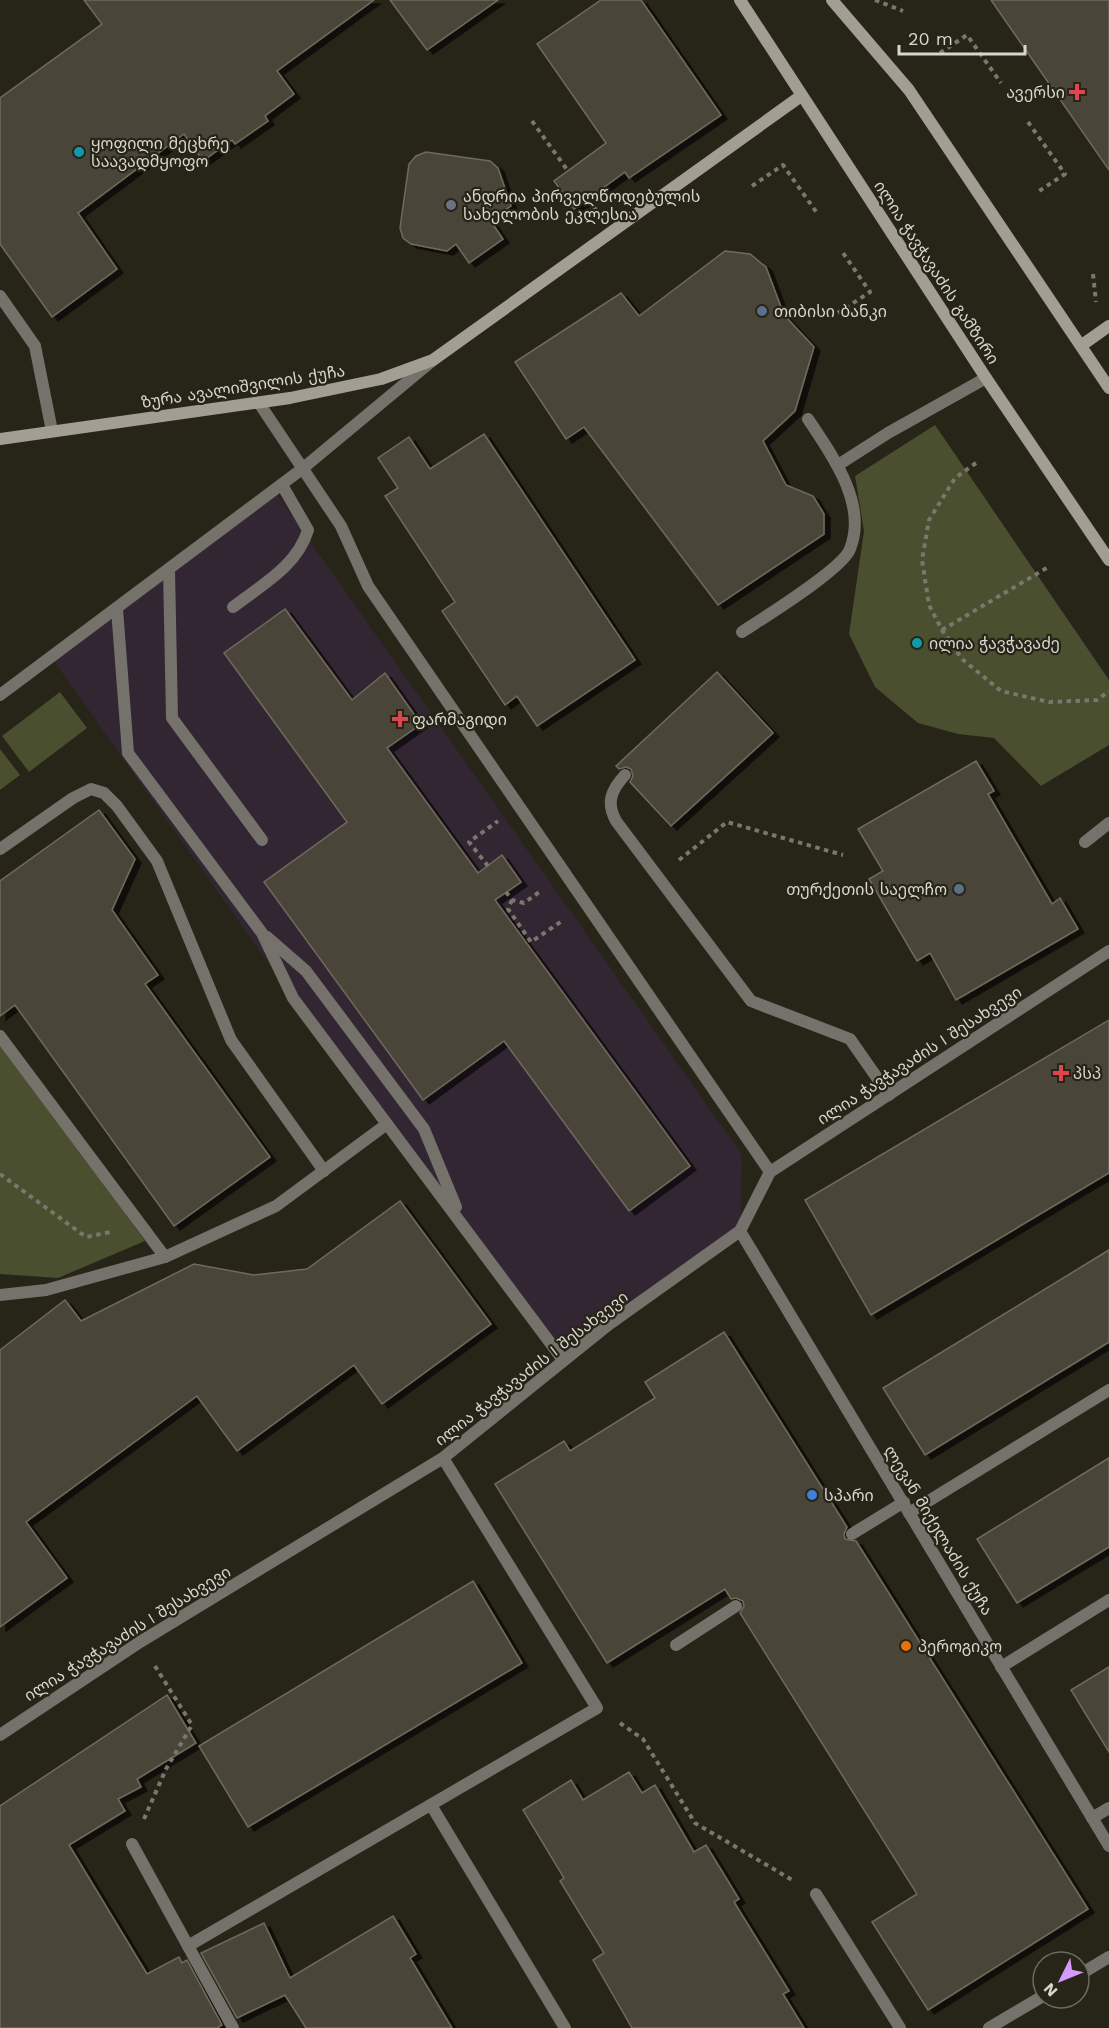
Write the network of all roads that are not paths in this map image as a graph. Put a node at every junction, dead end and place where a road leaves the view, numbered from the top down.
1 (740, 0) edge
2 (832, 0) edge
3 (801, 96) junction
4 (0, 296) edge
5 (1104, 330) edge
6 (1082, 345) junction
7 (433, 360) junction
8 (986, 378) junction
9 (1109, 388) edge
10 (259, 403) junction
11 (808, 419) dead end
12 (52, 431) junction
13 (0, 439) edge
14 (838, 465) junction
15 (302, 469) junction
16 (282, 485) junction
17 (1109, 560) edge
18 (169, 570) junction
19 (233, 607) dead end
20 (117, 609) junction
21 (742, 632) dead end
22 (0, 695) edge
23 (625, 775) dead end
24 (1109, 823) edge
25 (262, 840) dead end
26 (1085, 842) dead end
27 (0, 849) edge
28 (261, 933) junction
29 (1109, 951) edge
30 (0, 1036) edge
31 (889, 1095) junction
32 (387, 1124) junction
33 (324, 1171) junction
34 (770, 1172) junction
35 (464, 1225) junction
36 (740, 1231) junction
37 (165, 1257) junction
38 (0, 1295) edge
39 (563, 1360) junction
40 (1109, 1390) edge
41 (442, 1458) junction
42 (907, 1507) junction
43 (852, 1534) dead end
44 (1109, 1600) edge
45 (736, 1606) dead end
46 (676, 1645) dead end
47 (1000, 1667) junction
48 (0, 1735) edge
49 (431, 1805) junction
50 (1109, 1808) edge
51 (1092, 1818) junction
52 (132, 1844) road end
53 (1109, 1846) edge
54 (816, 1894) road end
55 (188, 1946) junction
56 (1109, 1958) edge
57 (1091, 1968) edge
58 (1031, 2003) edge
59 (233, 2028) edge
60 (565, 2028) edge
61 (900, 2028) edge
62 (989, 2028) edge

1 - 3 main road, ილია ჭავჭავაძის გამზირი
2 - 6 main road
3 - 7 main road, ზურა ავალიშვილის ქუჩა
3 - 8 main road, ილია ჭავჭავაძის გამზირი
4 - 12 street
5 - 6 main road
6 - 9 main road
7 - 10 main road, ზურა ავალიშვილის ქუჩა
7 - 15 street
8 - 14 street
8 - 17 main road, ილია ჭავჭავაძის გამზირი
10 - 12 main road, ზურა ავალიშვილის ქუჩა
10 - 15 street
11 - 14 street
12 - 13 main road, ზურა ავალიშვილის ქუჩა
14 - 21 street
15 - 16 street
15 - 34 street
16 - 18 street
16 - 19 street
18 - 20 street
18 - 25 street
20 - 22 street
20 - 28 street
23 - 31 street
24 - 26 street
27 - 33 street
28 - 32 street
28 - 35 street
29 - 31 street, ილია ჭავჭავაძის I შესახვევი
30 - 37 street
31 - 34 street, ილია ჭავჭავაძის I შესახვევი
32 - 33 street
32 - 35 street
33 - 37 street
34 - 36 street, ილია ჭავჭავაძის I შესახვევი
35 - 39 street
36 - 39 street, ილია ჭავჭავაძის I შესახვევი
36 - 42 street, ლევან მიქელაძის ქუჩა
37 - 38 street
39 - 41 street, ილია ჭავჭავაძის I შესახვევი
40 - 42 street
41 - 48 street, ილია ჭავჭავაძის I შესახვევი
41 - 49 street
42 - 43 street
42 - 47 street, ლევან მიქელაძის ქუჩა
44 - 47 street
45 - 46 street
47 - 51 street, ლევან მიქელაძის ქუჩა
49 - 55 street
49 - 60 street
50 - 51 street
51 - 53 street, ლევან მიქელაძის ქუჩა
52 - 55 street
54 - 61 street
55 - 59 street
56 - 57 street
58 - 62 street

